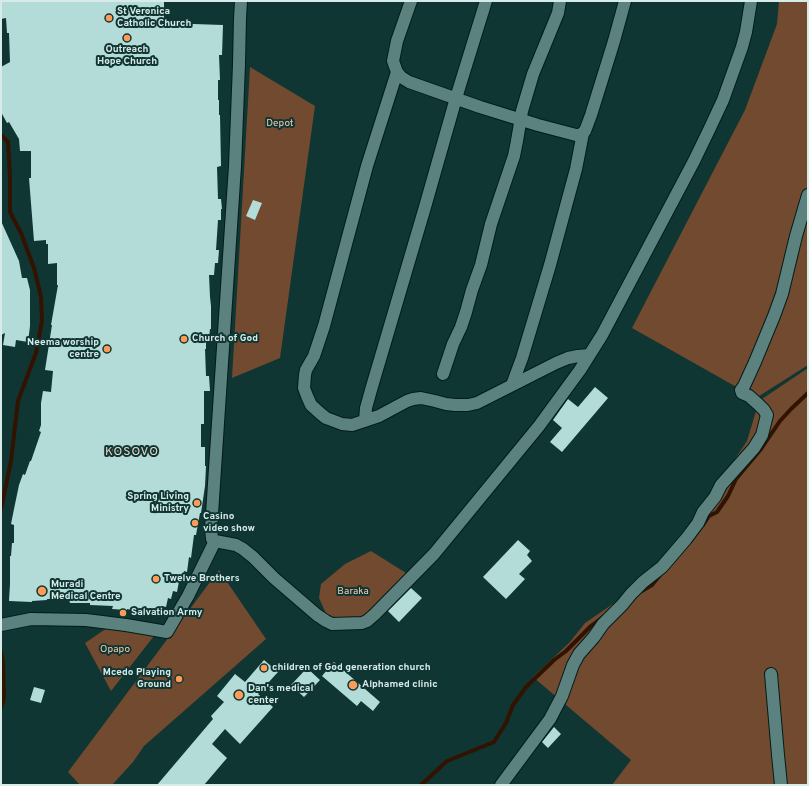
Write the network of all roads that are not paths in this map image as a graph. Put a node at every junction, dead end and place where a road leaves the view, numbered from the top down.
1 (241, 1) edge
2 (411, 1) edge
3 (486, 1) edge
4 (560, 1) edge
5 (625, 1) edge
6 (751, 1) edge
7 (396, 72) junction
8 (456, 98) junction
9 (521, 120) junction
10 (583, 134) junction
11 (808, 195) edge
12 (589, 355) junction
13 (443, 374) dead end
14 (512, 385) junction
15 (366, 421) junction
16 (215, 541) junction
17 (1, 624) edge
18 (771, 674) dead end
19 (501, 785) edge
20 (781, 785) edge

1 - 16 street
2 - 7 street
3 - 8 street
4 - 9 street
5 - 10 street
6 - 12 street
7 - 8 street
7 - 15 street
8 - 9 street
8 - 15 street
9 - 10 street
9 - 13 street
10 - 14 street
11 - 19 street
12 - 14 street
12 - 16 street
14 - 15 street
16 - 17 street
18 - 20 street

